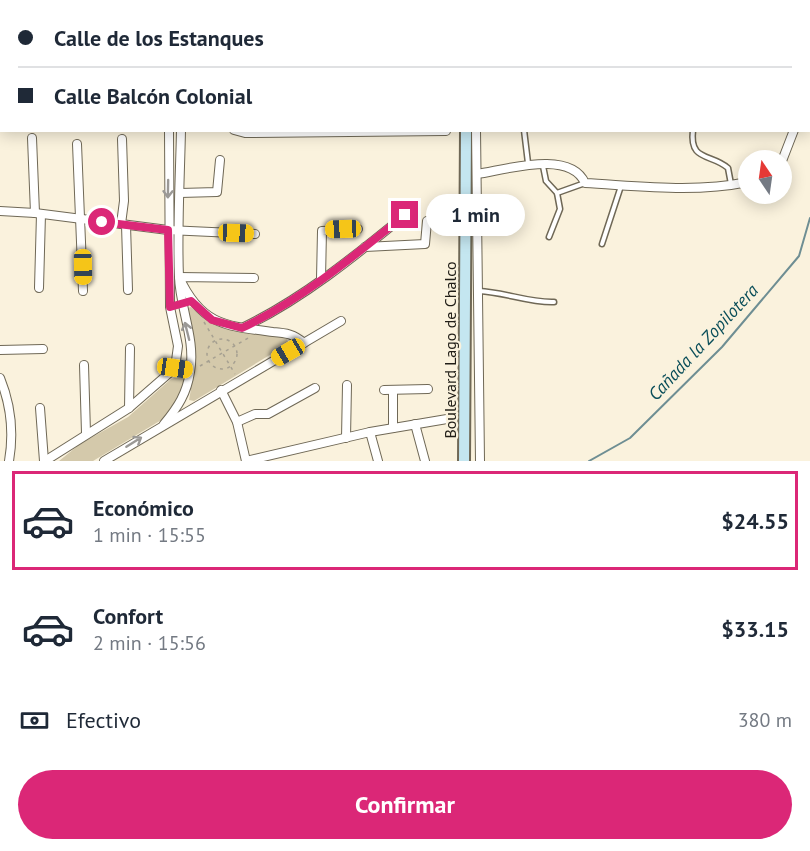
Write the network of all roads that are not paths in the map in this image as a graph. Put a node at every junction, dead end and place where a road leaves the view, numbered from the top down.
1 (169, 132) edge
2 (181, 132) edge
3 (245, 132) edge
4 (290, 132) edge
5 (466, 132) edge
6 (476, 132) edge
7 (524, 132) edge
8 (693, 132) edge
9 (793, 132) edge
10 (32, 138) dead end
11 (123, 139) dead end
12 (77, 144) dead end
13 (786, 150) edge
14 (220, 160) dead end
15 (528, 163) junction
16 (543, 165) junction
17 (477, 174) junction
18 (585, 183) junction
19 (738, 184) edge
20 (621, 185) junction
21 (732, 186) junction
22 (180, 193) junction
23 (557, 193) junction
24 (0, 211) edge
25 (38, 214) junction
26 (405, 215) dead end
27 (82, 219) junction
28 (427, 221) dead end
29 (124, 224) junction
30 (357, 229) dead end
31 (168, 230) junction
32 (179, 231) junction
33 (255, 234) dead end
34 (549, 237) dead end
35 (602, 244) dead end
36 (365, 247) junction
37 (179, 277) junction
38 (254, 278) dead end
39 (321, 279) junction
40 (39, 288) dead end
41 (128, 290) dead end
42 (83, 291) dead end
43 (478, 291) junction
44 (191, 301) junction
45 (554, 302) dead end
46 (181, 305) junction
47 (170, 307) junction
48 (340, 321) dead end
49 (242, 328) junction
50 (304, 343) junction
51 (130, 348) dead end
52 (43, 349) dead end
53 (0, 350) edge
54 (84, 364) dead end
55 (175, 368) junction
56 (191, 370) junction
57 (0, 378) edge
58 (347, 385) dead end
59 (315, 388) dead end
60 (428, 389) dead end
61 (221, 390) junction
62 (40, 408) dead end
63 (129, 408) junction
64 (447, 419) dead end
65 (237, 422) junction
66 (164, 424) junction
67 (415, 424) junction
68 (393, 428) junction
69 (370, 432) junction
70 (86, 433) junction
71 (346, 438) junction
72 (0, 459) edge
73 (9, 461) edge
74 (44, 461) edge
75 (104, 461) edge
76 (246, 461) edge
77 (378, 461) edge
78 (425, 461) edge
79 (464, 461) edge
80 (480, 461) edge

1 -> 31 street
2 - 22 street
3 - 4 street
5 - 79 main road, Boulevard Lago de Chalco
6 - 17 street
7 - 15 lane
8 - 21 lane
9 - 13 street
10 - 25 street
11 - 29 street
12 - 27 street
14 - 22 street
15 - 16 street
15 - 17 street
16 - 18 street
16 - 23 lane
17 - 43 street
18 - 20 street
18 - 23 lane
19 - 21 street
20 - 21 street
20 - 35 lane
22 - 32 street
23 - 34 lane
24 - 25 street
25 - 27 street
25 - 40 street
26 - 36 street
27 - 29 street
27 - 42 street
28 - 36 street
29 - 31 street
29 - 41 street
30 - 39 street
31 - 32 street
31 - 47 street
32 - 33 street
32 - 37 street
36 - 39 street
37 - 38 street
37 - 44 street
37 - 46 street
39 - 49 street
43 - 45 lane
43 - 80 street
44 - 46 street
44 - 49 street
46 - 47 street
56 -> 46 street
47 - 55 street
48 - 50 street
49 - 50 street
50 - 61 street
51 - 63 street
52 - 53 street
54 - 70 street
55 - 56 street
55 - 63 street
56 - 66 street
57 - 73 street
58 - 71 street
59 - 65 street
60 - 68 street
61 - 65 street
61 - 66 street
62 - 74 street
63 - 70 street
64 - 67 street
65 - 76 street
75 -> 66 street
67 - 68 street
67 - 78 street
68 - 69 street
69 - 71 street
69 - 77 street
70 - 74 street
71 - 76 street
72 - 73 street

